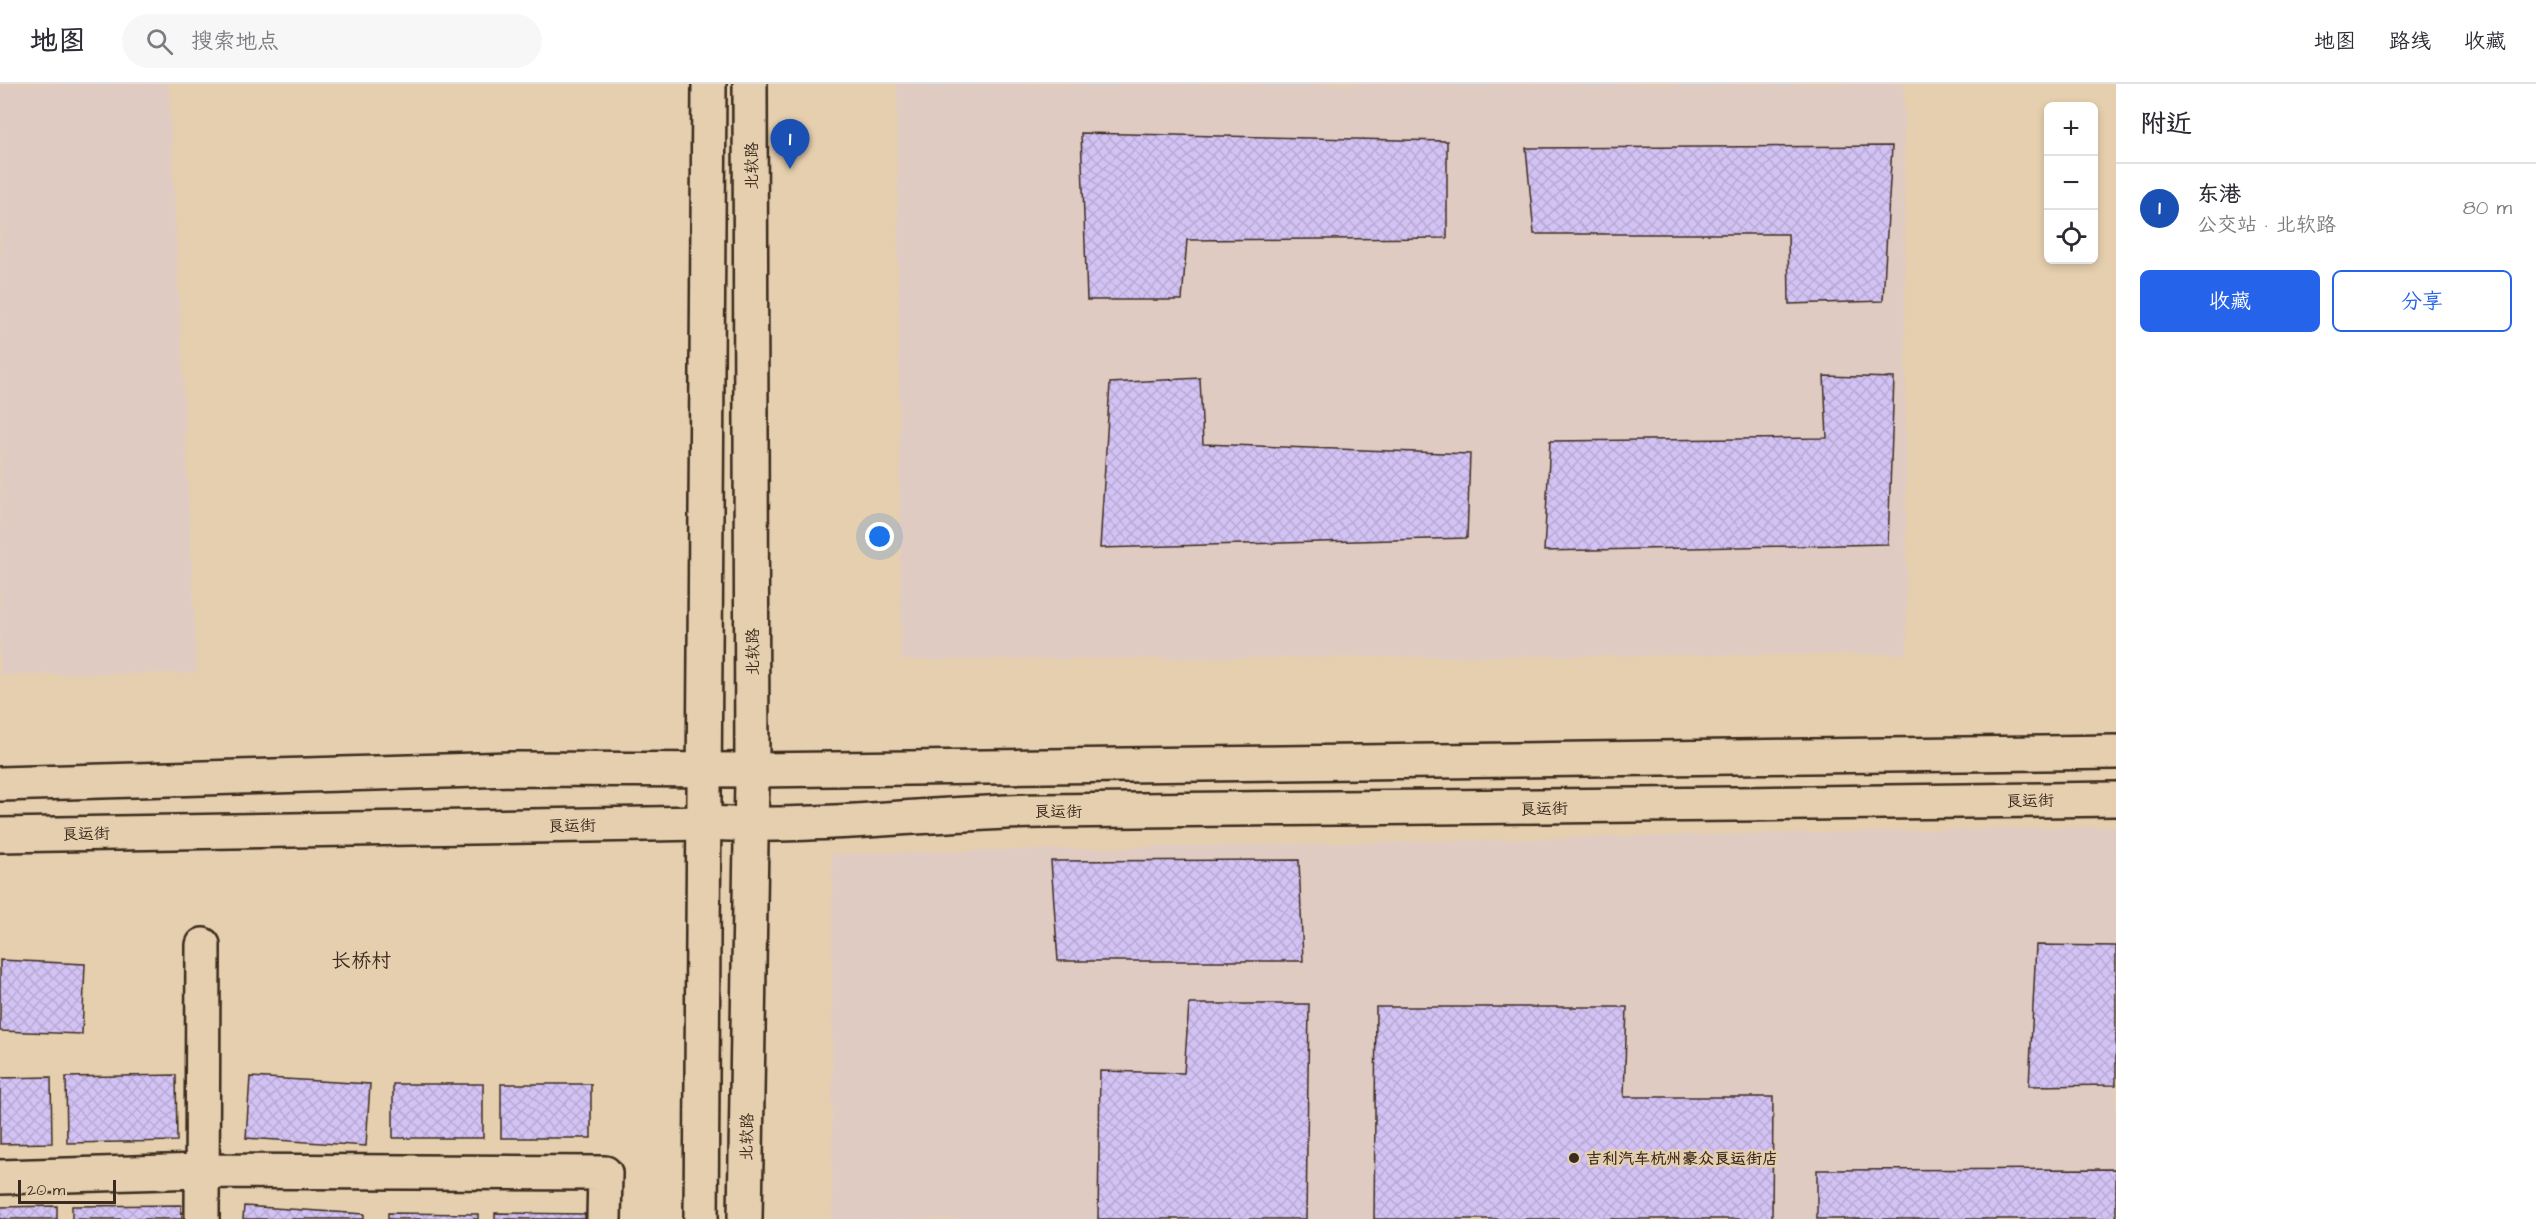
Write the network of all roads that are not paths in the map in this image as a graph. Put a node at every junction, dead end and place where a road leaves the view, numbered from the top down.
1 (709, 84) edge
2 (750, 84) edge
3 (2116, 752) edge
4 (705, 768) junction
5 (752, 770) junction
6 (0, 784) edge
7 (2116, 799) edge
8 (705, 823) junction
9 (751, 826) junction
10 (0, 835) edge
11 (203, 945) dead end
12 (200, 1171) junction
13 (0, 1176) edge
14 (202, 1219) edge
15 (604, 1219) edge
16 (702, 1219) edge
17 (745, 1219) edge

1 - 4 main road
2 - 5 main road, 北软路
3 - 5 main road
4 - 5 main road
4 - 6 main road
4 - 8 main road
5 - 9 main road, 北软路
7 - 9 main road, 良运街
8 - 9 main road, 良运街
8 - 10 main road, 良运街
8 - 16 main road
9 - 17 main road, 北软路
11 - 12 main road
12 - 13 main road
12 - 14 main road
12 - 15 main road

